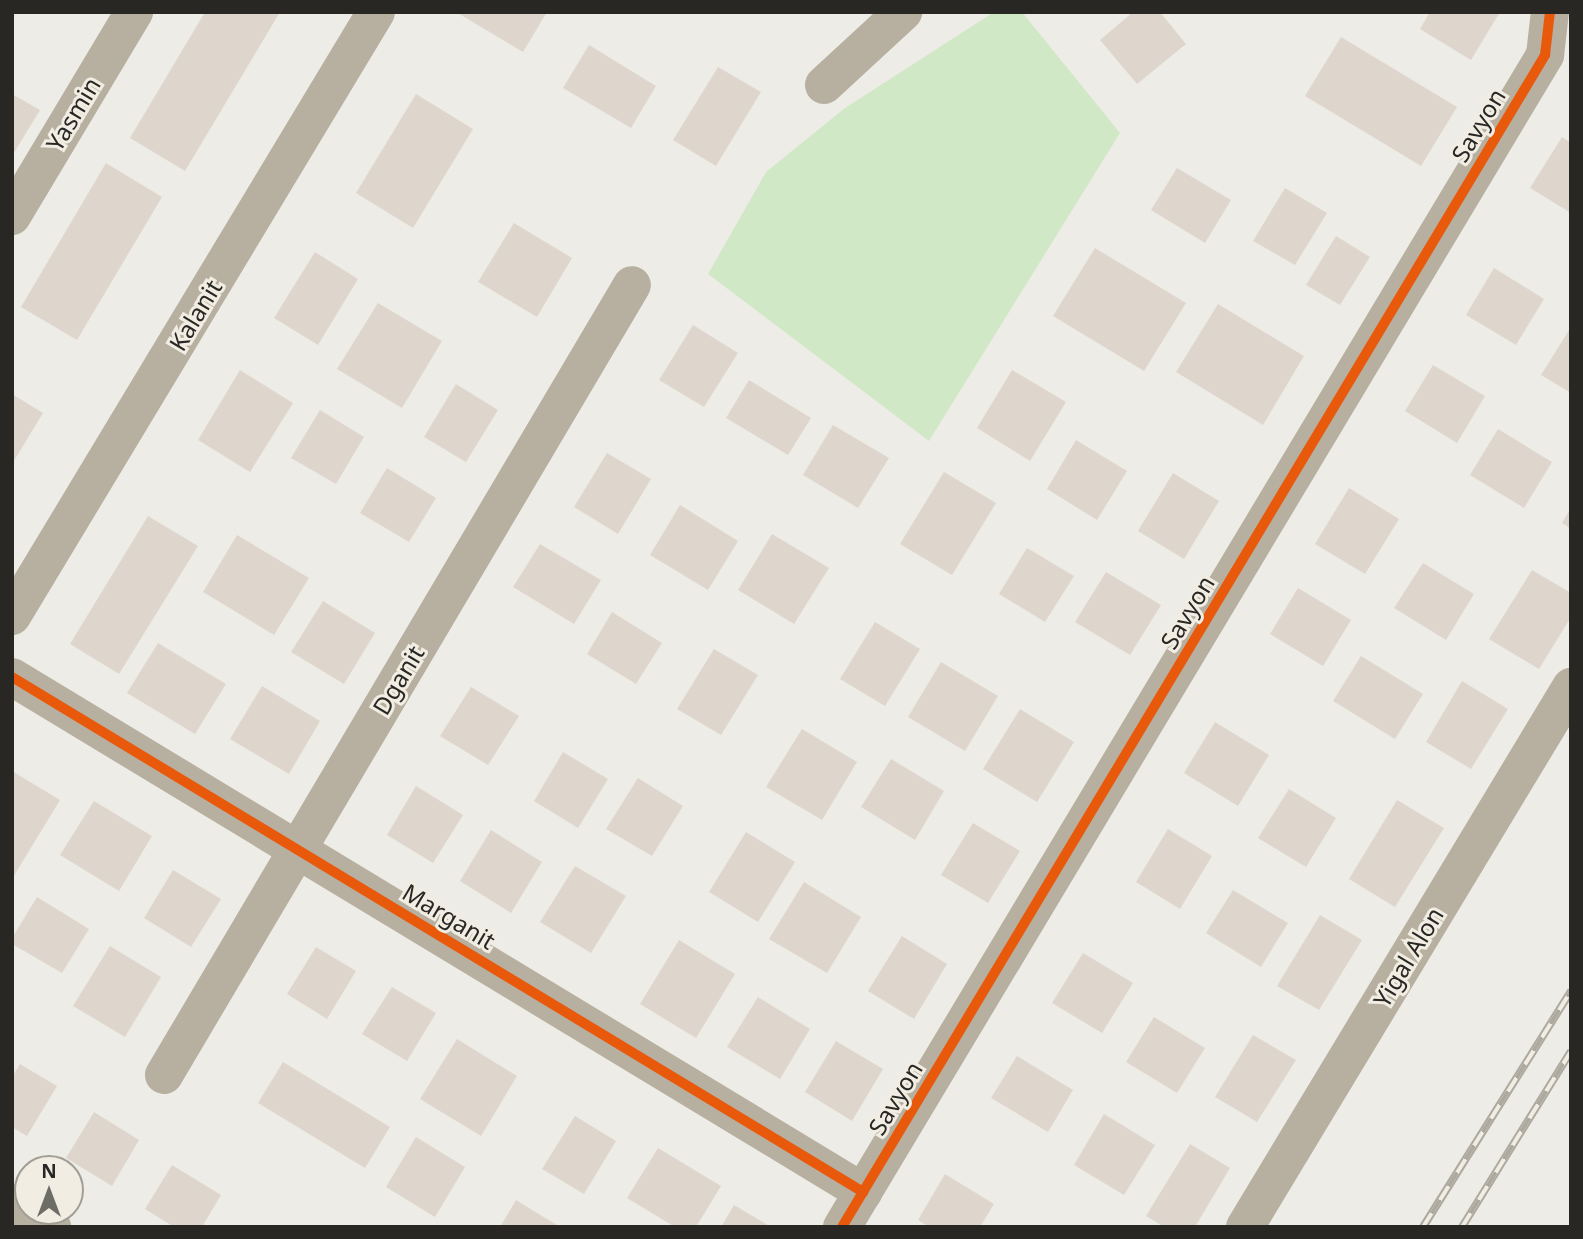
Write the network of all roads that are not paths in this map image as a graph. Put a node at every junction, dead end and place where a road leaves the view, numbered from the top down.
1 (134, 12) edge
2 (376, 12) edge
3 (903, 12) edge
4 (1550, 12) edge
5 (824, 85) dead end
6 (12, 216) edge
7 (632, 285) dead end
8 (12, 616) edge
9 (12, 677) edge
10 (1571, 687) edge
11 (298, 849) junction
12 (164, 1075) dead end
13 (863, 1192) junction
14 (13, 1205) edge
15 (52, 1227) edge
16 (842, 1227) edge
17 (1245, 1227) edge

1 - 6 street, Yasmin
2 - 8 street, Kalanit
3 - 5 street
4 - 13 street, Savyon
7 - 11 street, Dganit
9 - 11 street, Marganit
10 - 17 street, Yigal Alon
11 - 12 street, Dganit
11 - 13 street, Marganit
13 - 16 street, Savyon
14 - 15 street

